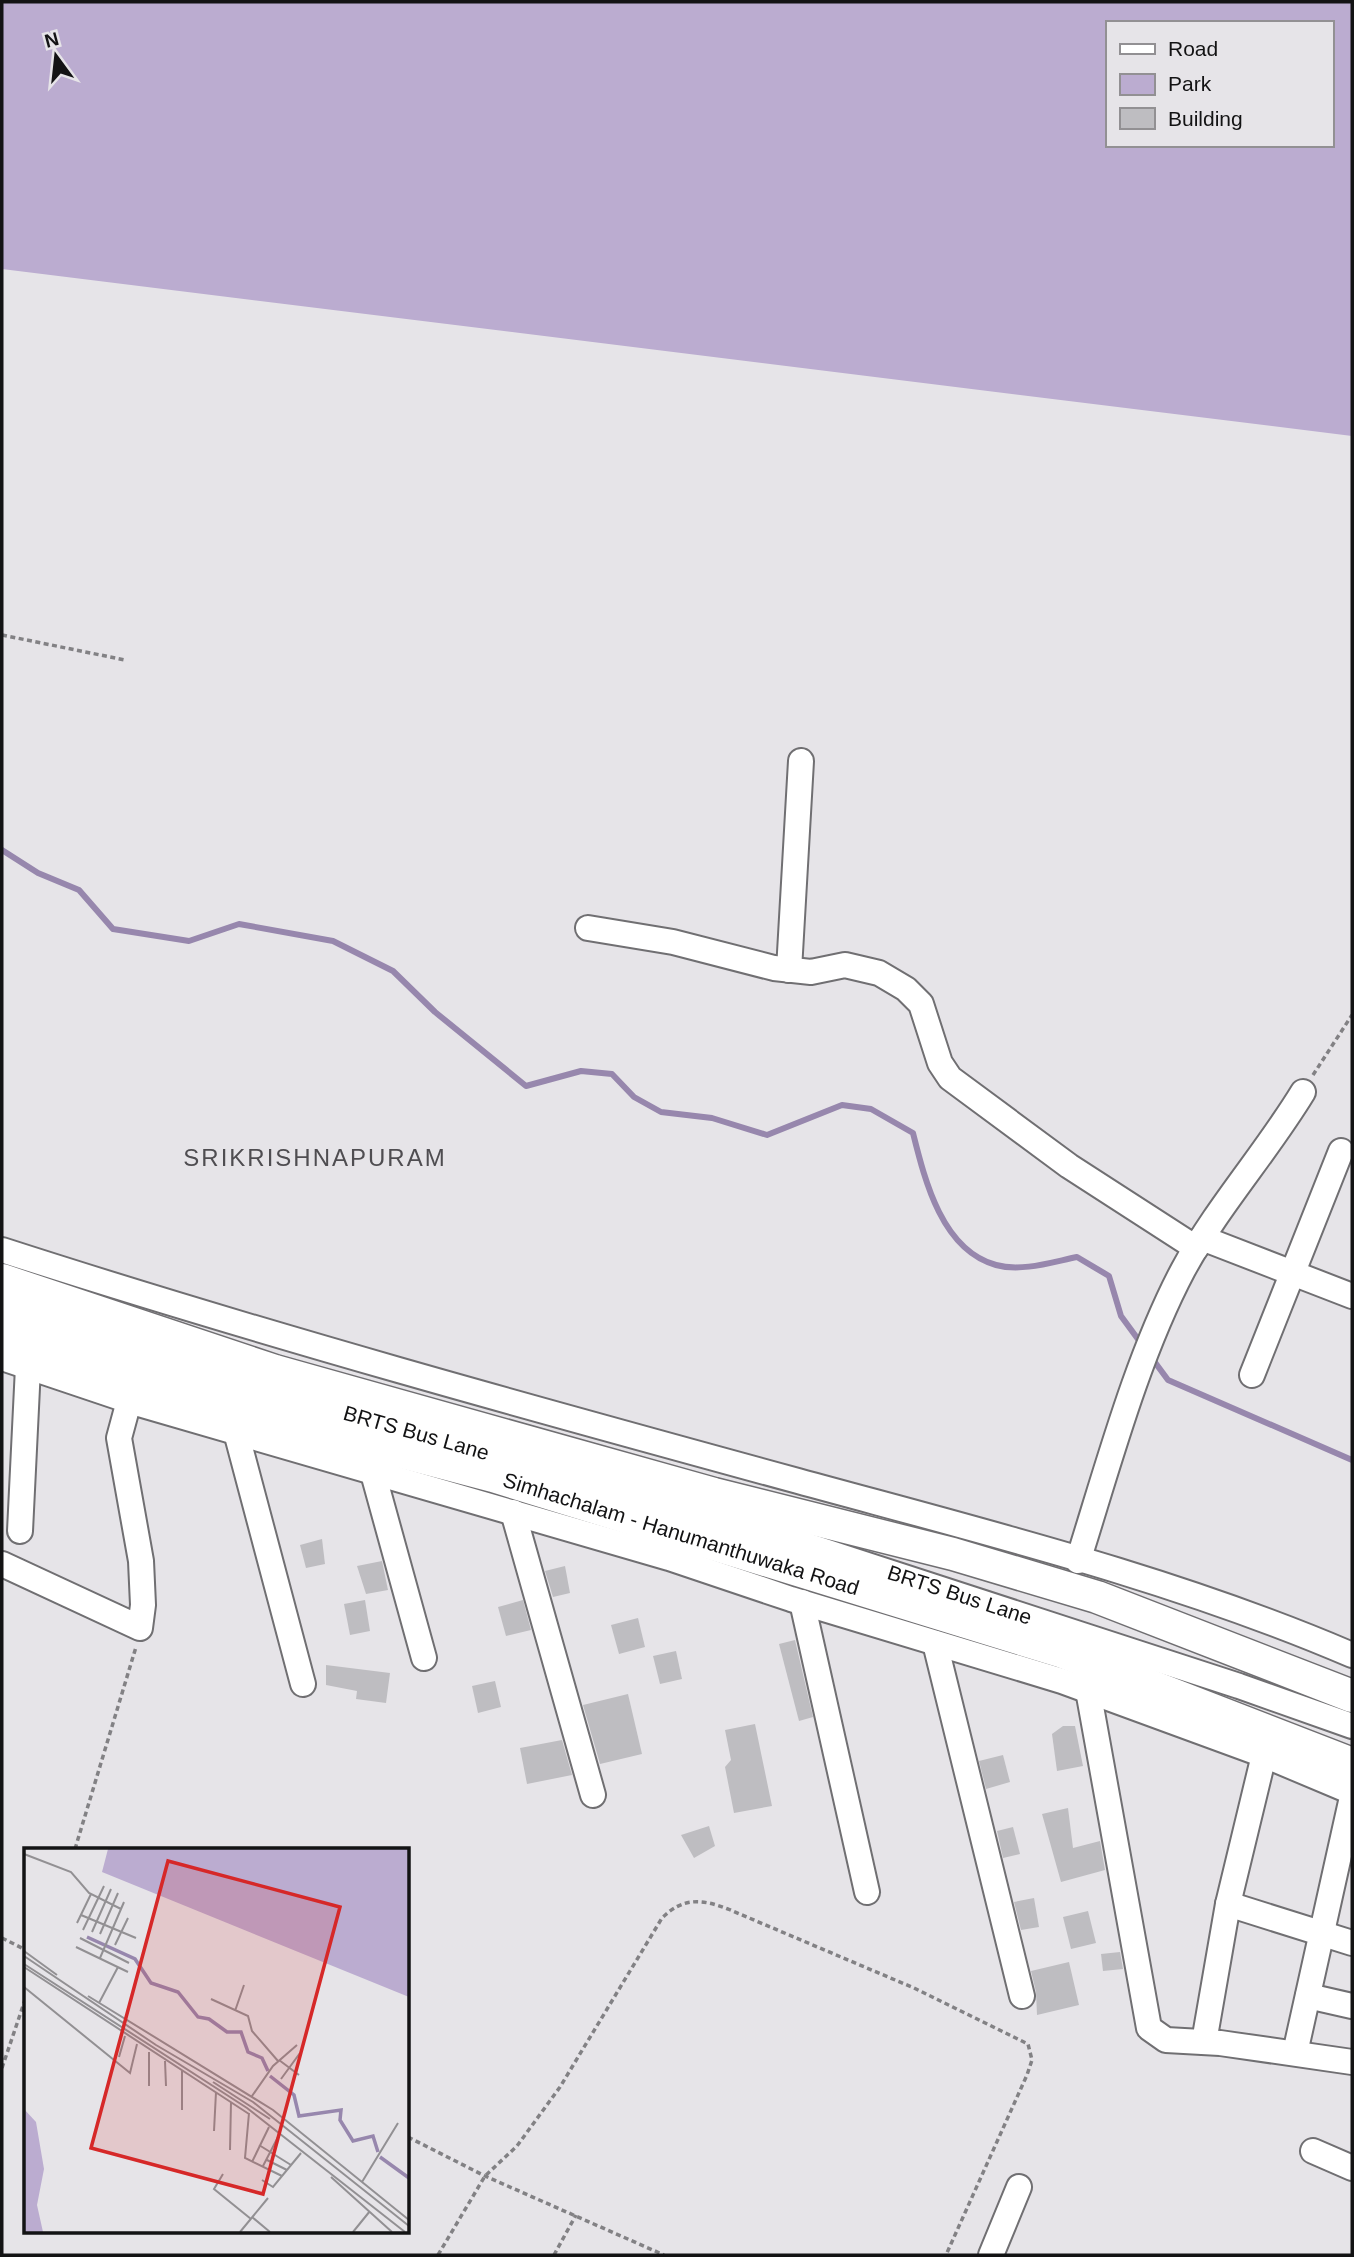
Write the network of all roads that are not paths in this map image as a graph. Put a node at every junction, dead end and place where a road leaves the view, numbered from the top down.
1 (801, 761) dead end
2 (588, 928) dead end
3 (789, 970) junction
4 (1303, 1092) road end
5 (1341, 1151) dead end
6 (1199, 1243) junction
7 (2, 1250) edge
8 (1292, 1273) junction
9 (2, 1280) edge
10 (1352, 1296) edge
11 (2, 1304) edge
12 (2, 1331) edge
13 (2, 1358) edge
14 (28, 1367) junction
15 (1252, 1375) dead end
16 (129, 1401) junction
17 (236, 1432) junction
18 (373, 1473) junction
19 (513, 1512) junction
20 (20, 1531) dead end
21 (1077, 1561) junction
22 (2, 1564) edge
23 (802, 1602) junction
24 (935, 1643) junction
25 (1352, 1655) edge
26 (424, 1658) dead end
27 (303, 1684) dead end
28 (1088, 1690) junction
29 (1352, 1696) edge
30 (1352, 1726) edge
31 (1264, 1755) junction
32 (1352, 1764) edge
33 (1352, 1792) edge
34 (593, 1795) dead end
35 (1352, 1797) edge
36 (867, 1892) dead end
37 (1228, 1904) junction
38 (1322, 1934) junction
39 (1352, 1943) edge
40 (1022, 1996) dead end
41 (1308, 1996) junction
42 (1352, 2006) edge
43 (1204, 2042) junction
44 (1295, 2053) junction
45 (1352, 2062) edge
46 (1313, 2151) dead end
47 (1352, 2168) edge
48 (1019, 2187) dead end
49 (991, 2255) edge

1 - 3 street
2 - 3 street
3 - 6 street
4 - 6 street
5 - 8 street
6 - 8 street
6 - 21 street
7 - 21 street
8 - 10 street
8 - 15 street
9 - 29 main road, Simhachalam - Hanumanthuwaka Road
11 - 30 street, BRTS Bus Lane
12 - 32 main road, Simhachalam - Hanumanthuwaka Road
13 - 14 street
14 - 16 street
14 - 20 street
16 - 17 street
16 - 22 street
17 - 18 street
17 - 27 street
18 - 19 street
18 - 26 street
19 - 23 street
19 - 34 street
21 - 25 street
23 - 24 street
23 - 36 street
24 - 28 street
24 - 40 street
28 - 31 street
28 - 43 street
31 - 33 street
31 - 37 street
35 - 38 street
37 - 38 street
37 - 43 street
38 - 39 street
38 - 41 street
41 - 42 street
41 - 44 street
43 - 44 street
44 - 45 street
46 - 47 street
48 - 49 street

